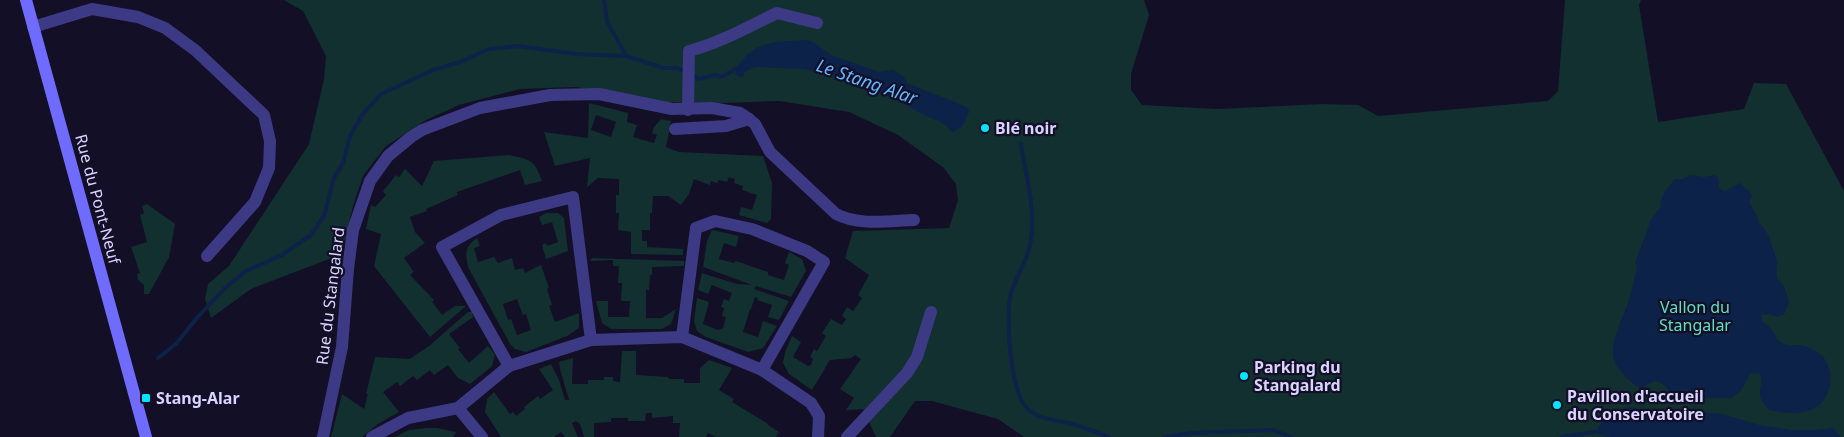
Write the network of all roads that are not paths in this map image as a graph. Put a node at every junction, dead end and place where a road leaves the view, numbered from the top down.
1 (26, 0) edge
2 (817, 23) dead end
3 (34, 27) junction
4 (688, 110) junction
5 (749, 118) junction
6 (675, 129) dead end
7 (914, 220) dead end
8 (207, 256) dead end
9 (931, 312) dead end
10 (682, 337) junction
11 (591, 340) junction
12 (509, 366) junction
13 (762, 370) junction
14 (458, 408) junction
15 (146, 437) edge
16 (323, 437) edge
17 (372, 437) edge
18 (482, 437) edge
19 (818, 437) edge
20 (848, 437) edge

1 - 3 main road, Rue du Pont-Neuf
2 - 4 street
3 - 8 street
3 - 15 main road, Rue du Pont-Neuf
4 - 5 street, Rue du Stangalard
4 - 16 street, Rue du Stangalard
5 - 6 street
5 - 7 street
9 - 20 street
10 - 11 street
10 - 13 street
10 - 13 street
11 - 12 street
11 - 12 street
12 - 14 street
13 - 19 street
14 - 17 street
14 - 18 street

